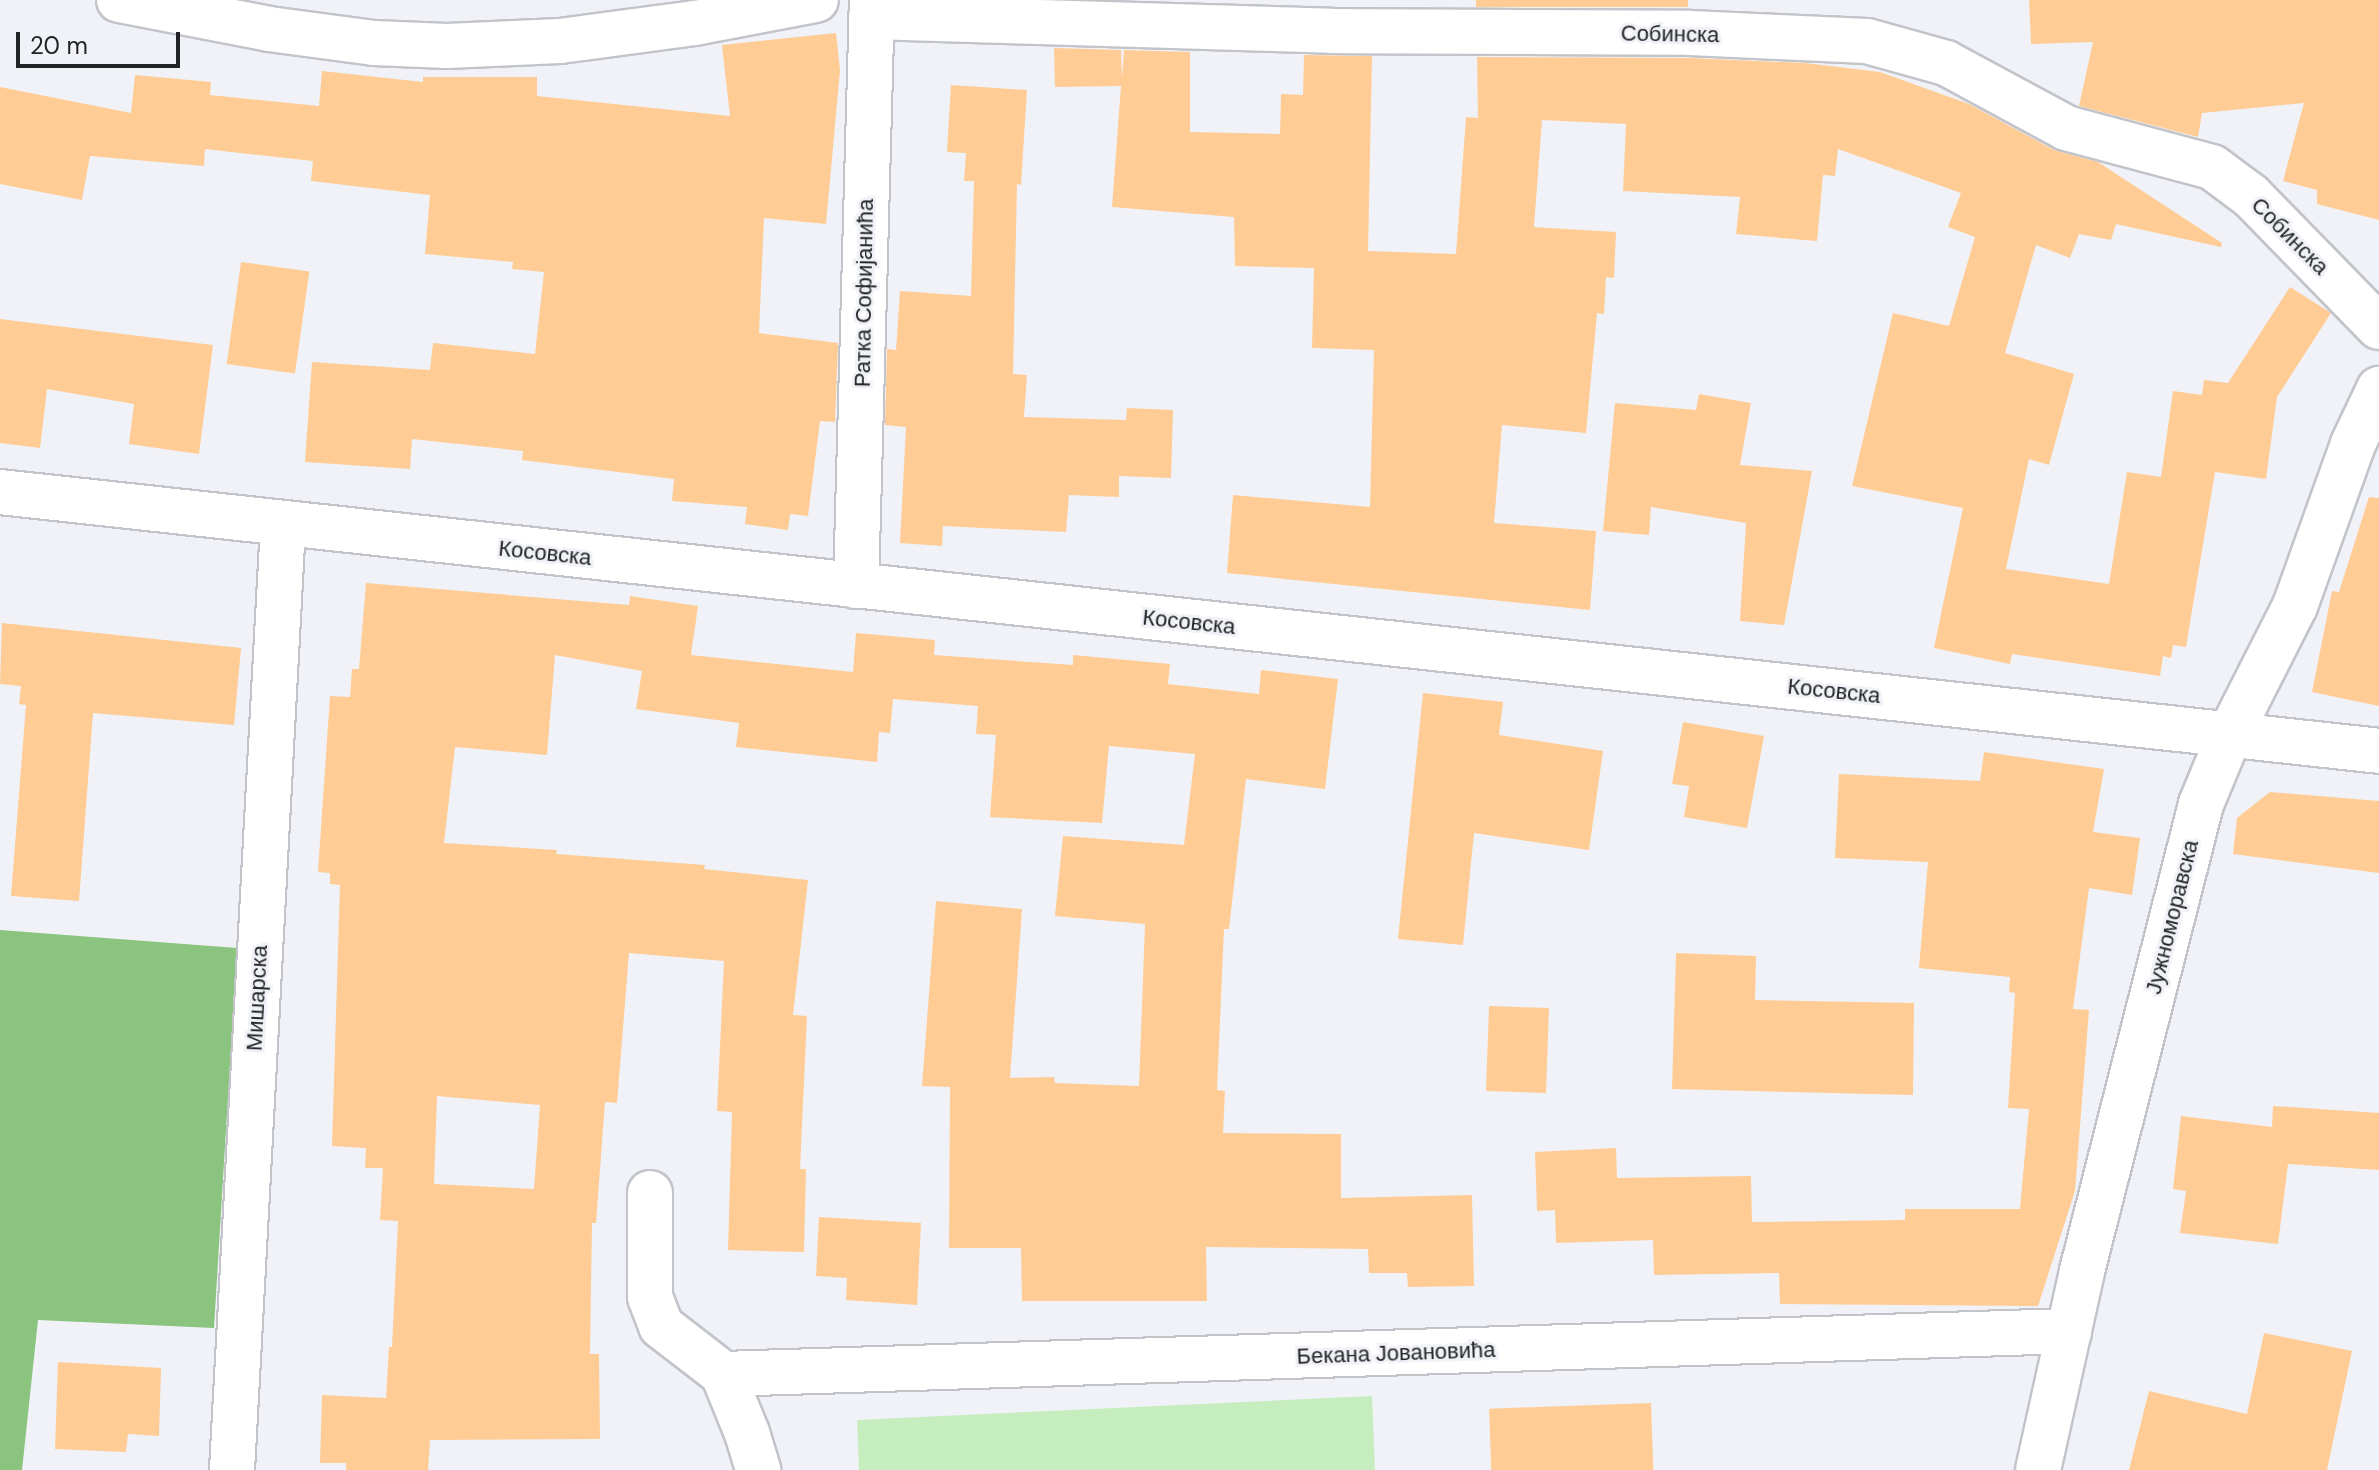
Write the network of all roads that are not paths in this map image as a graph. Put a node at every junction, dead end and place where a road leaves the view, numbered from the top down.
1 (119, 0) edge
2 (816, 0) edge
3 (872, 8) edge
4 (2379, 327) edge
5 (2379, 389) edge
6 (0, 492) edge
7 (283, 525) junction
8 (856, 586) junction
9 (2230, 734) junction
10 (2379, 751) edge
11 (650, 1193) dead end
12 (2069, 1331) junction
13 (723, 1374) junction
14 (232, 1470) edge
15 (758, 1470) edge
16 (2038, 1470) edge

1 - 2 street
3 - 4 street, Собинска
3 - 8 street, Ратка Софијанића
5 - 9 street, Јужноморавска
6 - 7 street, Косовска
7 - 8 street, Косовска
7 - 14 street, Мишарска
8 - 9 street, Косовска
9 - 10 street, Косовска
9 - 12 street, Јужноморавска
11 - 13 street
12 - 13 street, Бекана Јовановића
12 - 16 street, Јужноморавска
13 - 15 street

